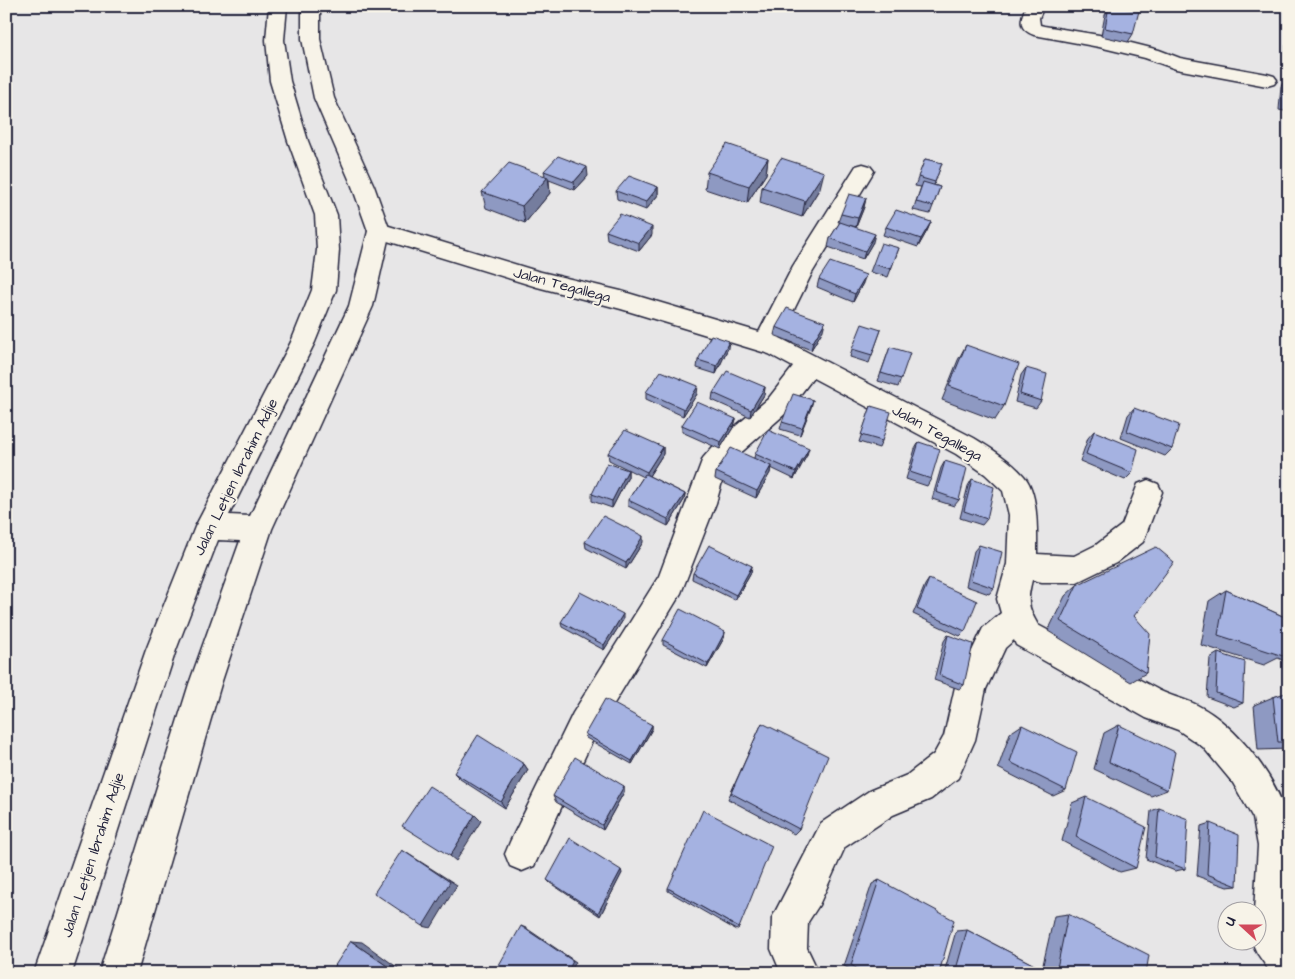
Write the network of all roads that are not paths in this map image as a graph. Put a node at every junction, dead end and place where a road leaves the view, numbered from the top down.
1 (278, 6) edge
2 (311, 6) edge
3 (1035, 6) edge
4 (1267, 80) dead end
5 (863, 171) dead end
6 (379, 231) junction
7 (765, 344) junction
8 (809, 364) junction
9 (1148, 492) dead end
10 (209, 528) junction
11 (258, 530) junction
12 (1022, 564) junction
13 (1017, 618) junction
14 (522, 854) dead end
15 (1289, 963) edge
16 (53, 973) edge
17 (118, 973) edge
18 (800, 973) edge

1 - 10 street, Jalan Letjen Ibrahim Adjie
2 - 6 street
3 - 4 street
5 - 7 street
6 - 7 street, Jalan Tegallega
6 - 11 street
7 - 8 street, Jalan Tegallega
8 - 12 street, Jalan Tegallega
8 - 14 street
9 - 12 street
10 - 11 street
10 - 16 street, Jalan Letjen Ibrahim Adjie
11 - 17 street
12 - 13 street, Jalan Tegallega
13 - 15 street, Jalan Tegallega
13 - 18 street

